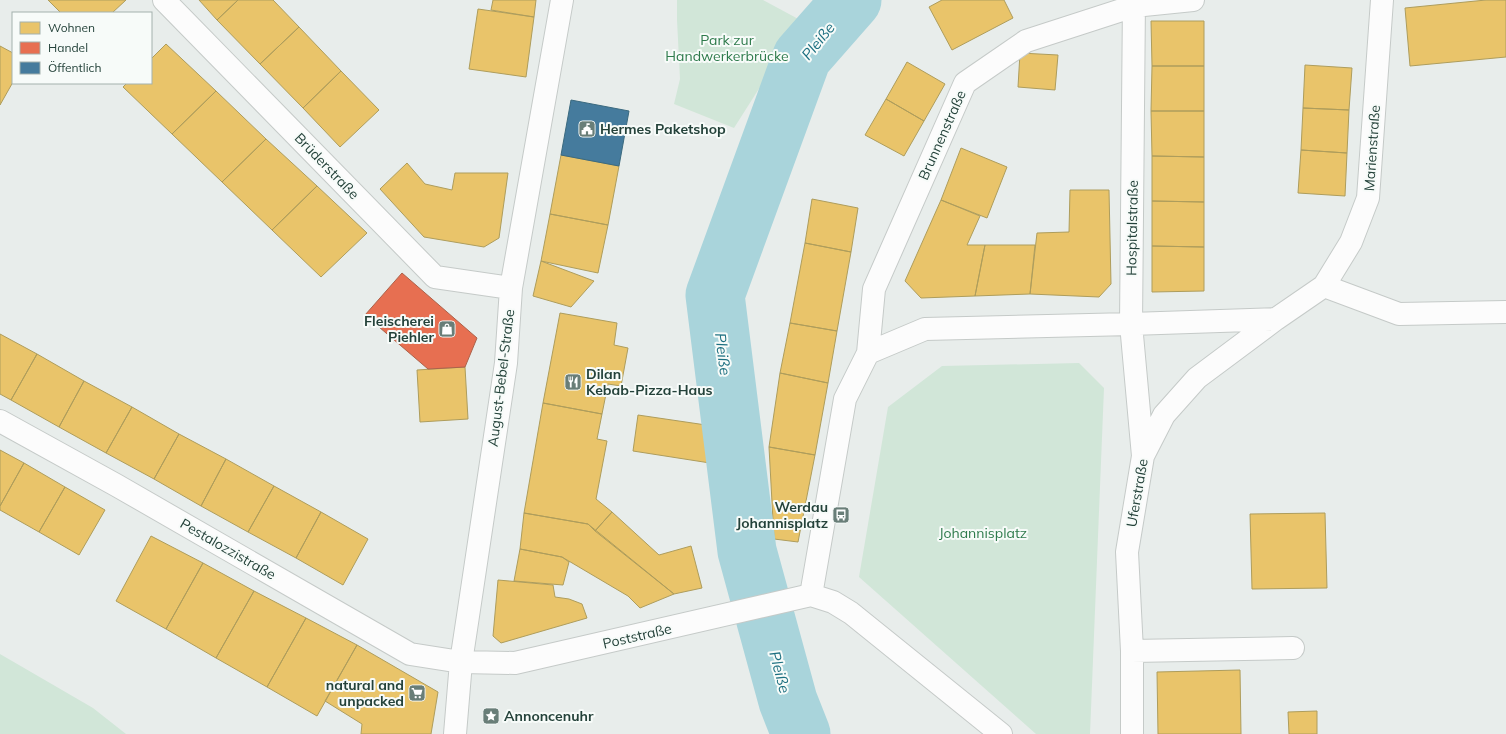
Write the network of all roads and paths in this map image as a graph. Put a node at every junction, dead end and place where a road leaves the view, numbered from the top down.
1 (164, 0) edge
2 (562, 0) edge
3 (1193, 0) edge
4 (1382, 0) edge
5 (1134, 3) edge
6 (1324, 286) junction
7 (511, 288) junction
8 (1506, 312) edge
9 (1276, 319) junction
10 (1131, 324) junction
11 (868, 353) junction
12 (0, 421) edge
13 (1143, 456) junction
14 (802, 597) junction
15 (1293, 648) dead end
16 (1132, 651) junction
17 (461, 662) junction
18 (455, 734) edge
19 (1001, 734) edge
20 (1132, 734) edge

1 - 7 street, Brüderstraße
2 - 7 street, August-Bebel-Straße
3 - 5 street, Brunnenstraße
4 - 6 street, Marienstraße
5 - 10 street, Hospitalstraße
5 - 11 street, Brunnenstraße
6 - 8 street
6 - 9 street, Uferstraße
7 - 17 street, August-Bebel-Straße
9 - 10 street
9 - 13 street, Uferstraße
10 - 11 street
10 - 13 street, Hospitalstraße
11 - 14 street
12 - 17 street, Pestalozzistraße
13 - 16 street, Uferstraße
14 - 17 street, Poststraße
14 - 19 street
15 - 16 street
16 - 20 street, Uferstraße
17 - 18 street, August-Bebel-Straße

